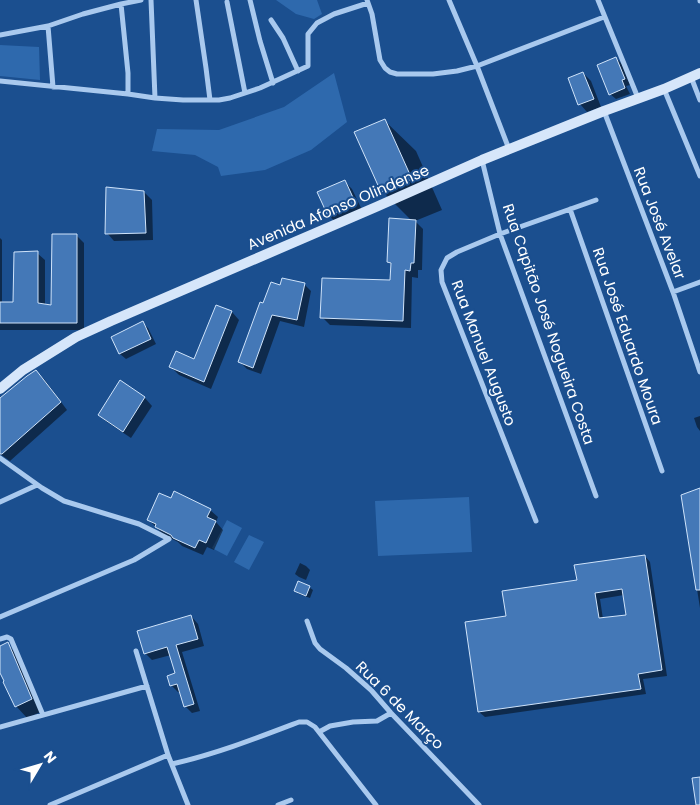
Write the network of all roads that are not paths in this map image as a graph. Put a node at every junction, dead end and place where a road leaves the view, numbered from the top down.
1 (141, 0) edge
2 (151, 0) edge
3 (196, 0) edge
4 (250, 0) edge
5 (449, 0) edge
6 (598, 0) edge
7 (367, 1) edge
8 (227, 2) dead end
9 (121, 4) junction
10 (604, 17) junction
11 (271, 20) dead end
12 (48, 26) junction
13 (0, 35) edge
14 (477, 66) junction
15 (298, 71) junction
16 (695, 75) edge
17 (0, 81) edge
18 (273, 83) junction
19 (53, 87) junction
20 (664, 89) junction
21 (245, 93) junction
22 (128, 94) junction
23 (156, 98) junction
24 (638, 99) junction
25 (210, 100) junction
26 (700, 100) edge
27 (604, 112) junction
28 (509, 149) junction
29 (482, 160) junction
30 (700, 176) edge
31 (596, 200) dead end
32 (570, 209) junction
33 (500, 234) junction
34 (700, 282) edge
35 (673, 292) junction
36 (700, 372) edge
37 (0, 389) edge
38 (0, 458) edge
39 (662, 471) dead end
40 (38, 485) junction
41 (596, 496) dead end
42 (0, 502) edge
43 (536, 521) dead end
44 (0, 617) edge
45 (307, 621) dead end
46 (0, 639) edge
47 (136, 652) dead end
48 (148, 686) junction
49 (391, 713) junction
50 (43, 715) junction
51 (0, 727) edge
52 (319, 732) junction
53 (168, 755) junction
54 (172, 764) junction
55 (291, 800) dead end
56 (50, 805) edge
57 (188, 805) edge
58 (278, 805) edge
59 (376, 805) edge
60 (479, 805) edge

1 - 9 street
2 - 23 street
3 - 25 street
4 - 18 street
5 - 14 street
6 - 10 street
7 - 14 street
7 - 15 street
8 - 21 street
9 - 12 street
9 - 22 street
10 - 14 street
10 - 24 street
11 - 15 street
12 - 13 street
12 - 19 street
14 - 28 street
15 - 18 street
16 - 20 main road, Avenida Afonso Olindense
16 - 26 street
17 - 19 street
18 - 21 street
19 - 22 street
20 - 24 main road, Avenida Afonso Olindense
20 - 30 street
21 - 25 street
22 - 23 street
23 - 25 street
24 - 27 main road, Avenida Afonso Olindense
27 - 28 main road, Avenida Afonso Olindense
27 - 35 street, Rua José Avelar
28 - 29 main road, Avenida Afonso Olindense
29 - 33 street, Rua Capitão José Nogueira Costa
29 - 37 main road, Avenida Afonso Olindense
31 - 32 street, Rua Manuel Augusto
32 - 33 street, Rua Manuel Augusto
32 - 39 street, Rua José Eduardo Moura
33 - 41 street, Rua Capitão José Nogueira Costa
33 - 43 street, Rua Manuel Augusto
34 - 35 street
35 - 36 street, Rua José Avelar
38 - 40 street
40 - 42 street
40 - 44 street
45 - 49 street, Rua 6 de Março
46 - 50 street
47 - 48 street
48 - 50 street
48 - 53 street
49 - 52 street
49 - 60 street, Rua 6 de Março
50 - 51 street
52 - 54 street
52 - 59 street
53 - 54 street
53 - 56 street
54 - 57 street
55 - 58 street

